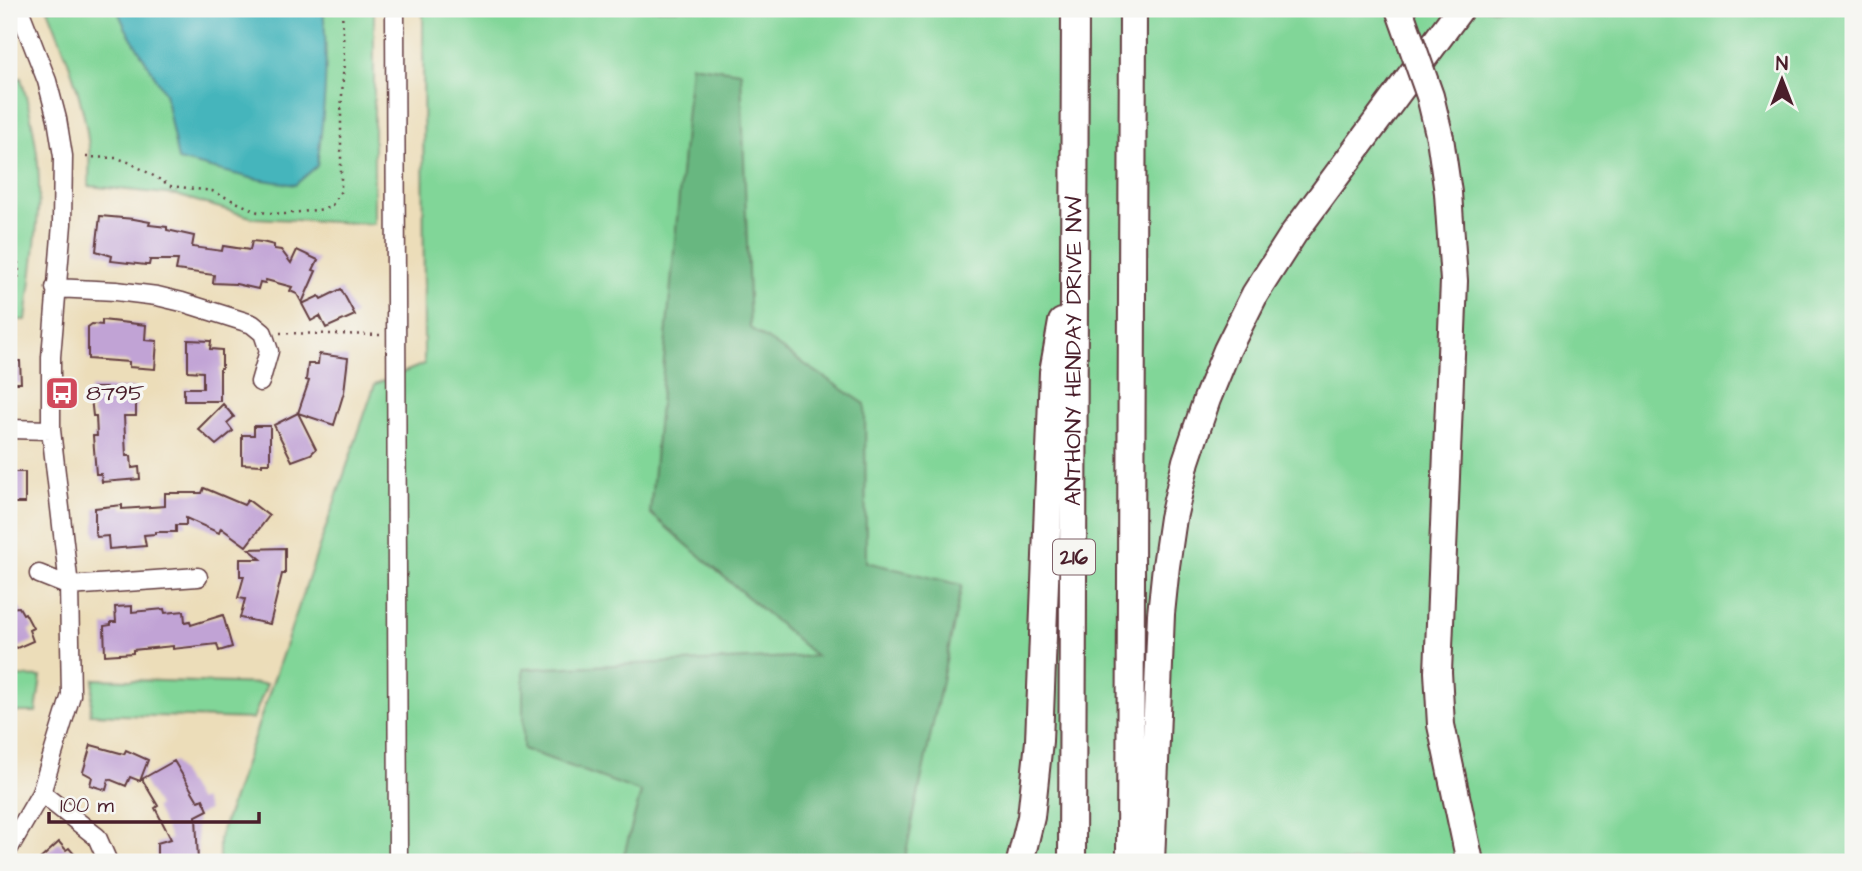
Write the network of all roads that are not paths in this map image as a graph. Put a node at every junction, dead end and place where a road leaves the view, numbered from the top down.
1 (19, 9) edge
2 (395, 9) edge
3 (1075, 9) edge
4 (1133, 9) edge
5 (1399, 9) edge
6 (1460, 9) edge
7 (1075, 252) junction
8 (55, 288) junction
9 (260, 382) dead end
10 (9, 429) edge
11 (51, 430) junction
12 (39, 575) dead end
13 (198, 577) dead end
14 (69, 586) junction
15 (41, 793) junction
16 (9, 848) edge
17 (108, 862) edge
18 (398, 862) edge
19 (1020, 862) edge
20 (1072, 862) edge
21 (1130, 862) edge
22 (1151, 862) edge
23 (1469, 862) edge

1 - 8 street
2 - 18 street
3 - 7 highway, ANTHONY HENDAY DRIVE NW / 216
4 - 21 highway
5 - 23 highway, bridge
6 - 22 highway
7 - 19 highway
7 - 20 highway, ANTHONY HENDAY DRIVE NW / 216
8 - 9 street
8 - 11 street
10 - 11 street
11 - 14 street
12 - 14 street
13 - 14 street
14 - 15 street
15 - 16 street
15 - 17 street

